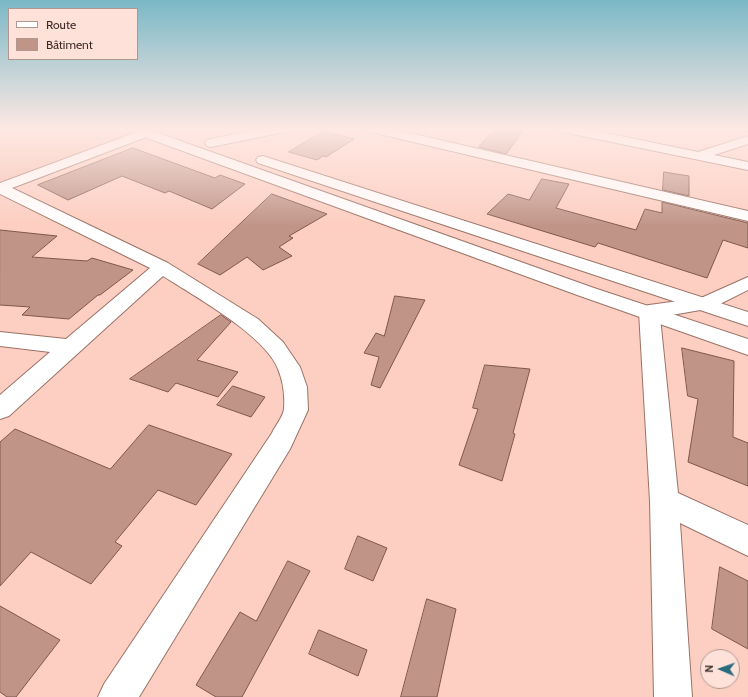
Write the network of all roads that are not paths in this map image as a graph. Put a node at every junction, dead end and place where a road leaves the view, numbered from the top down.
1 (67, 161) edge
2 (221, 161) edge
3 (265, 161) edge
4 (510, 161) edge
5 (723, 161) edge
6 (748, 166) edge
7 (0, 188) edge
8 (748, 216) edge
9 (162, 268) junction
10 (748, 283) edge
11 (705, 304) junction
12 (649, 312) junction
13 (748, 319) edge
14 (0, 339) edge
15 (70, 347) junction
16 (748, 347) edge
17 (0, 409) edge
18 (664, 501) junction
19 (748, 541) edge
20 (117, 697) edge
21 (673, 697) edge

1 - 7 street
2 - 12 street
3 - 11 street
4 - 8 street
5 - 6 street
7 - 9 street
9 - 15 street
9 - 20 street
10 - 11 street
11 - 12 street
11 - 13 street
12 - 16 street
12 - 18 street
14 - 15 street
15 - 17 street
18 - 19 street
18 - 21 street

